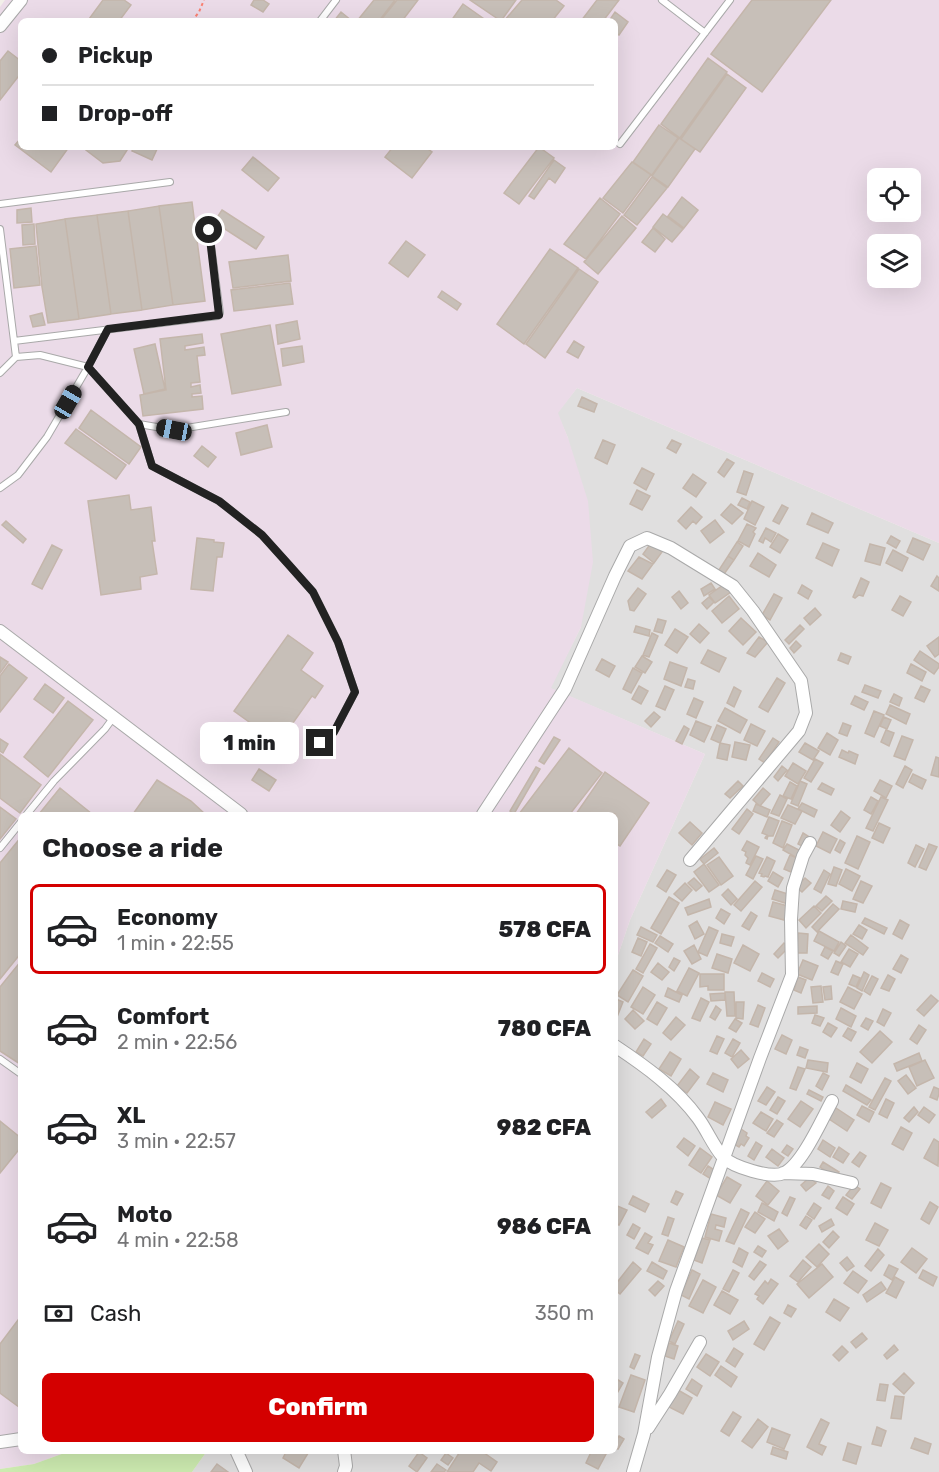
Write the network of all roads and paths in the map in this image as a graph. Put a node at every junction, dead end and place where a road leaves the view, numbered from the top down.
1 (21, 0) edge
2 (204, 0) edge
3 (336, 0) edge
4 (662, 0) edge
5 (730, 0) edge
6 (194, 18) edge
7 (322, 18) edge
8 (0, 26) edge
9 (705, 33) junction
10 (620, 144) dead end
11 (170, 182) dead end
12 (0, 204) edge
13 (0, 229) edge
14 (209, 230) dead end
15 (108, 329) junction
16 (14, 341) junction
17 (15, 357) junction
18 (88, 367) junction
19 (0, 373) edge
20 (286, 412) dead end
21 (139, 424) junction
22 (0, 488) edge
23 (0, 631) edge
24 (113, 718) junction
25 (320, 743) dead end
26 (29, 812) edge
27 (238, 812) edge
28 (484, 812) edge
29 (18, 826) edge
30 (810, 843) dead end
31 (0, 848) edge
32 (690, 860) dead end
33 (618, 1048) edge
34 (0, 1059) edge
35 (18, 1072) edge
36 (832, 1101) dead end
37 (724, 1158) junction
38 (783, 1173) junction
39 (852, 1183) dead end
40 (700, 1342) dead end
41 (644, 1434) junction
42 (18, 1439) edge
43 (0, 1442) edge
44 (238, 1454) edge
45 (344, 1454) edge
46 (246, 1472) edge
47 (344, 1472) edge
48 (633, 1472) edge

1 - 8 street
2 - 6 path
3 - 7 lane
4 - 9 lane
5 - 9 lane
9 - 10 lane
11 - 12 lane
13 - 16 lane
14 - 15 lane
15 - 16 lane
15 - 18 lane
16 - 17 lane
17 - 18 lane
17 - 19 lane
18 - 21 lane
18 - 22 lane
20 - 21 lane
21 - 25 lane
23 - 24 street
24 - 26 lane
24 - 27 street
28 - 32 street
29 - 31 lane
30 - 37 street
33 - 37 street
34 - 35 lane
36 - 38 street
37 - 38 street
37 - 41 street
38 - 39 street
40 - 41 street
41 - 48 street
42 - 43 street
44 - 46 street
45 - 47 street

